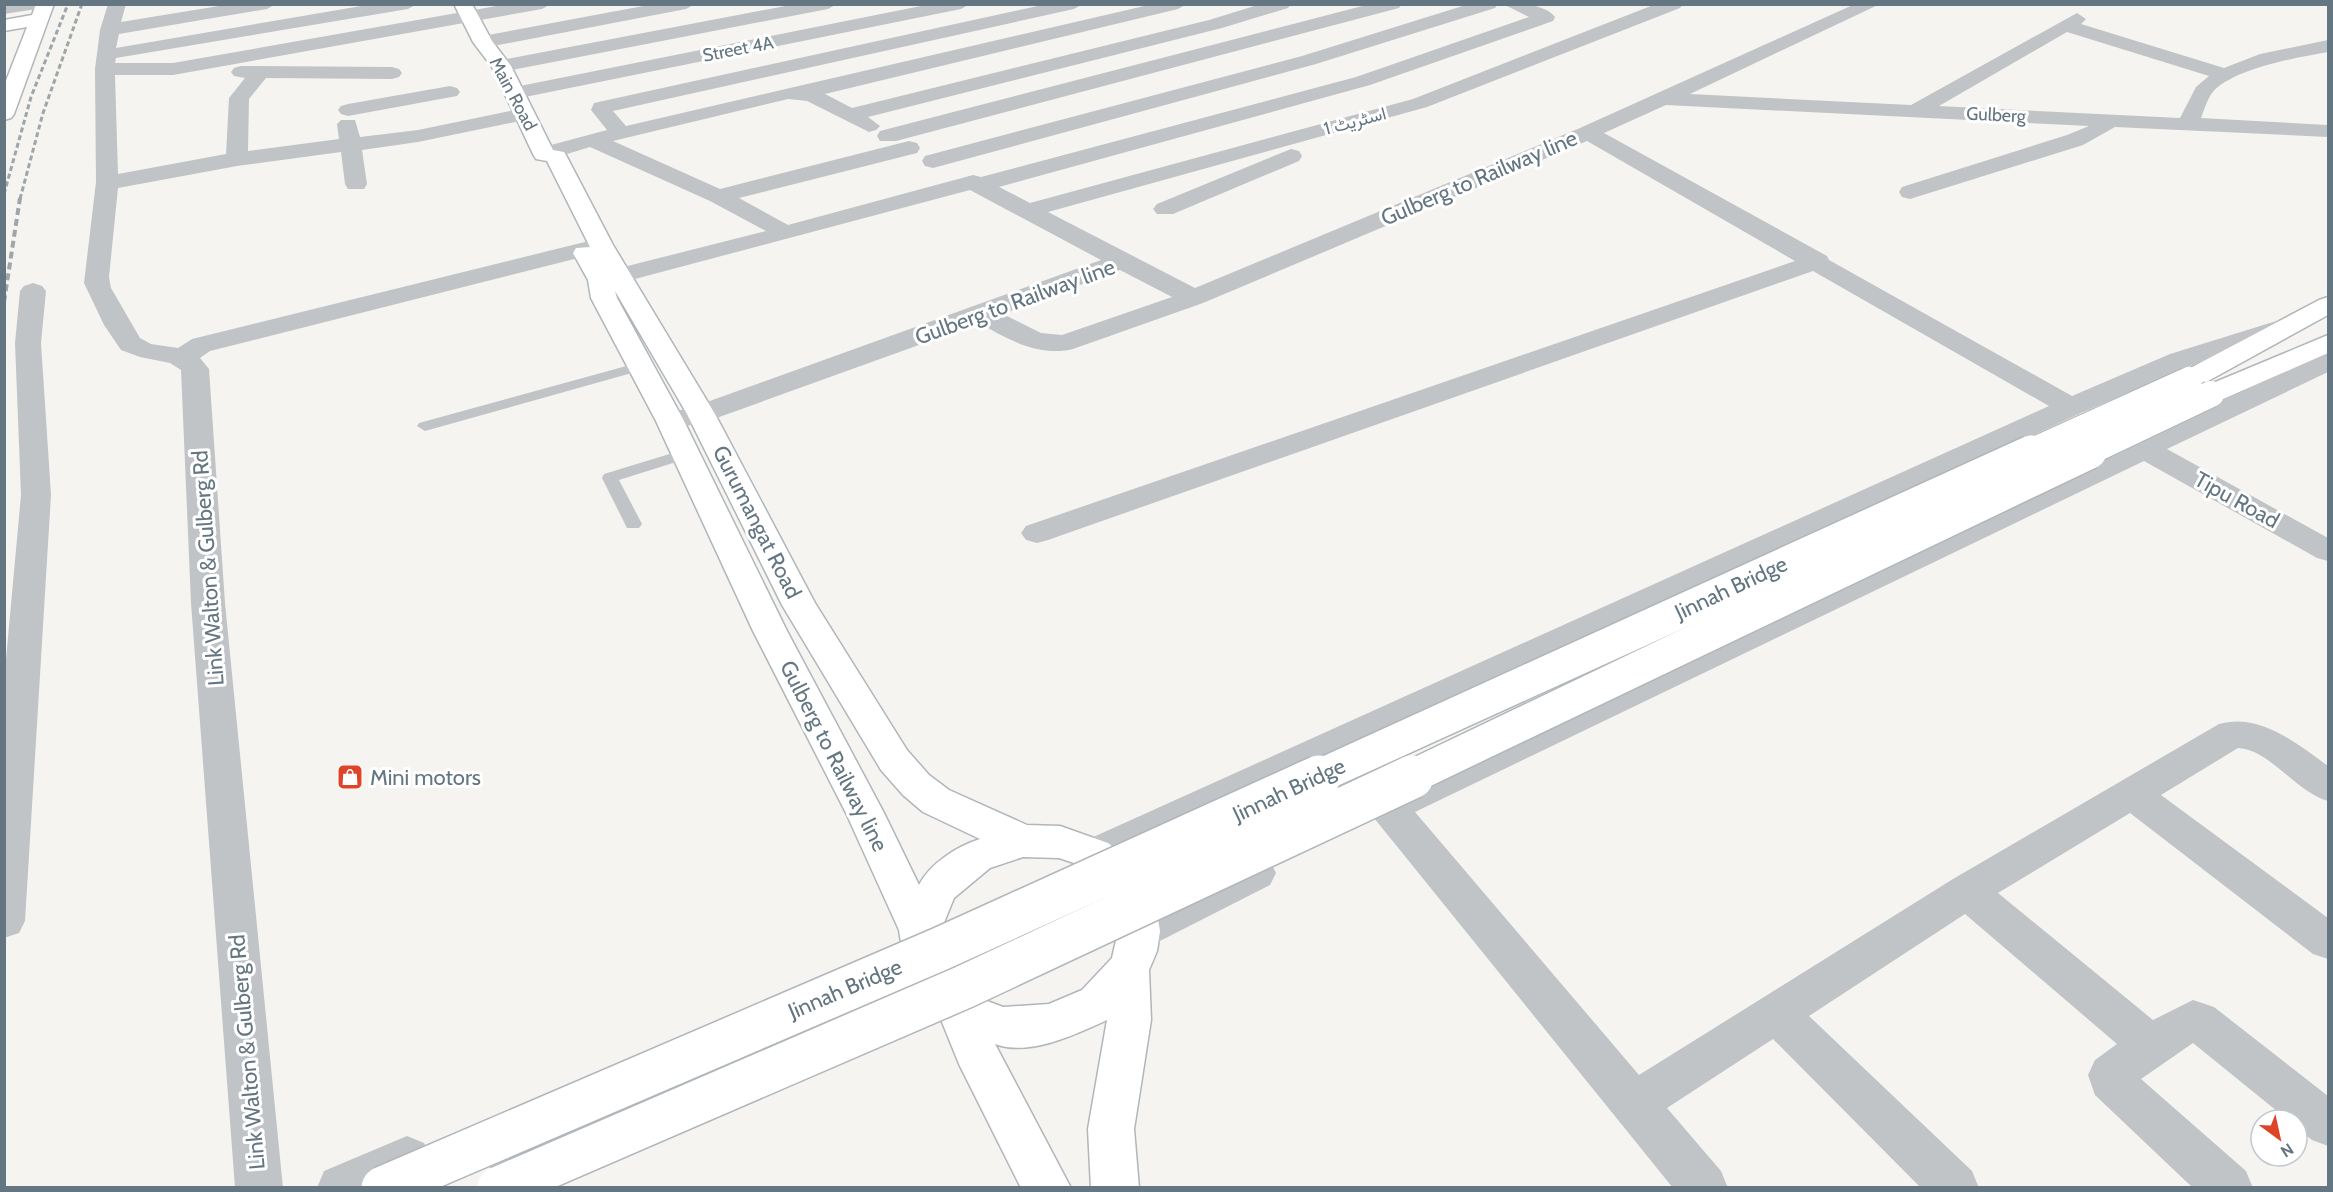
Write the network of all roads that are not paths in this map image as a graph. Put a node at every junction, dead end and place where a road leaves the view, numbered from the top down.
1 (267, 4) edge
2 (408, 4) edge
3 (542, 4) edge
4 (686, 4) edge
5 (828, 4) edge
6 (961, 4) edge
7 (1074, 4) edge
8 (1282, 4) edge
9 (1393, 4) edge
10 (1490, 4) edge
11 (1512, 4) edge
12 (1563, 4) edge
13 (1674, 4) edge
14 (1871, 4) edge
15 (1171, 5) edge
16 (4, 9) edge
17 (40, 9) edge
18 (466, 11) edge
19 (1538, 14) junction
20 (1215, 24) junction
21 (4, 26) edge
22 (115, 28) edge
23 (1260, 41) junction
24 (483, 42) junction
25 (2328, 46) edge
26 (356, 51) dead end
27 (1309, 60) junction
28 (501, 66) junction
29 (173, 69) junction
30 (260, 73) junction
31 (392, 73) dead end
32 (2228, 75) junction
33 (354, 80) junction
34 (1363, 81) junction
35 (450, 92) dead end
36 (515, 93) junction
37 (803, 93) junction
38 (1663, 99) junction
39 (1420, 103) junction
40 (348, 110) junction
41 (1915, 111) junction
42 (4, 114) edge
43 (525, 114) junction
44 (850, 115) junction
45 (2110, 120) junction
46 (2187, 124) junction
47 (2328, 131) edge
48 (620, 132) junction
49 (1588, 133) junction
50 (888, 136) junction
51 (592, 140) junction
52 (350, 144) junction
53 (909, 148) junction
54 (544, 154) junction
55 (237, 159) junction
56 (933, 161) junction
57 (107, 183) junction
58 (356, 184) dead end
59 (976, 184) junction
60 (1910, 192) dead end
61 (718, 196) junction
62 (1165, 209) dead end
63 (1027, 211) junction
64 (779, 235) junction
65 (592, 248) junction
66 (1121, 261) junction
67 (1818, 261) junction
68 (610, 278) junction
69 (33, 291) dead end
70 (1194, 298) junction
71 (2328, 305) edge
72 (983, 314) junction
73 (2282, 328) junction
74 (2328, 343) edge
75 (183, 357) junction
76 (2328, 357) edge
77 (641, 366) junction
78 (2200, 387) junction
79 (2071, 407) junction
80 (686, 418) junction
81 (425, 426) dead end
82 (2145, 449) junction
83 (686, 454) junction
84 (633, 524) dead end
85 (1037, 533) dead end
86 (2328, 551) edge
87 (2328, 786) edge
88 (2130, 793) junction
89 (1388, 807) junction
90 (1023, 841) junction
91 (1094, 854) junction
92 (1967, 891) junction
93 (4, 921) edge
94 (921, 934) junction
95 (2328, 941) edge
96 (1133, 950) junction
97 (956, 1007) junction
98 (1776, 1013) junction
99 (2150, 1045) junction
100 (1633, 1104) junction
101 (2328, 1124) edge
102 (259, 1188) edge
103 (341, 1188) edge
104 (383, 1188) edge
105 (499, 1188) edge
106 (540, 1188) edge
107 (1047, 1188) edge
108 (1115, 1188) edge
109 (1704, 1188) edge
110 (1955, 1188) edge
111 (2229, 1188) edge

1 - 22 street
2 - 22 street
3 - 18 street
4 - 24 street
5 - 28 street
6 - 36 street, Street 4A
7 - 48 street
8 - 20 street
9 - 23 street
10 - 27 street
11 - 19 street
12 - 19 street
13 - 39 street, اسٹریٹ 1
14 - 38 street, Gulberg to Railway line
15 - 20 street
15 - 37 street
16 - 17 street
17 - 21 main road
17 - 42 main road
18 - 24 main road, Main Road
18 - 29 street
19 - 34 street
20 - 23 street
20 - 44 street
22 - 29 street
22 - 57 street
23 - 27 street
23 - 50 street
24 - 28 main road, Main Road
25 - 32 street
26 - 33 street
27 - 34 street
27 - 56 street
28 - 36 main road, Main Road
29 - 30 street
30 - 33 street
30 - 55 street
31 - 33 street
32 - 41 street
32 - 46 street
33 - 40 street
34 - 39 street
34 - 59 street
35 - 40 street
36 - 43 main road, Main Road
37 - 44 street
37 - 48 street
38 - 41 street, Gulberg
38 - 49 street, Gulberg to Railway line
39 - 62 street
39 - 63 street, اسٹریٹ 1
40 - 52 street
41 - 45 street, Gulberg
43 - 52 street
43 - 54 main road, Main Road
44 - 50 street
45 - 46 street, Gulberg
45 - 60 street
46 - 47 street, Gulberg
48 - 51 street
49 - 67 street
49 - 70 street, Gulberg to Railway line
50 - 53 street
51 - 54 street
51 - 61 street
52 - 55 street
52 - 58 street
53 - 56 street
53 - 61 street
54 - 65 main road, Gurumangat Road
55 - 57 street
56 - 59 street
57 - 75 street
59 - 63 street
59 - 64 street
61 - 64 street
63 - 66 street
64 - 68 street
65 - 68 main road, Gurumangat Road
65 - 75 street
66 - 70 street, Gulberg to Railway line
66 - 72 street, Gulberg to Railway line
67 - 79 street
67 - 85 street
68 - 77 main road
68 - 80 main road, Gurumangat Road
69 - 93 street
70 - 72 street
71 - 73 main road
72 - 80 street, Gulberg to Railway line
73 - 78 main road
73 - 79 street
74 - 78 main road
75 - 102 street, Link Walton & Gulberg Rd
76 - 82 street
77 - 80 main road
77 - 81 lane
78 - 104 main road, Jinnah Bridge, bridge
78 - 105 main road, Jinnah Bridge, bridge
79 - 91 street
80 - 83 main road, Gulberg to Railway line
80 - 90 main road, Gurumangat Road
82 - 86 street, Tipu Road
82 - 89 street
83 - 84 lane
83 - 94 main road, Gulberg to Railway line
87 - 88 street
88 - 92 street
88 - 95 street
89 - 96 street
89 - 100 street
90 - 91 main road
90 - 94 main road
91 - 96 main road
92 - 98 street
92 - 99 street
94 - 97 main road
94 - 103 street
96 - 97 main road
96 - 108 main road
97 - 106 street
97 - 107 main road
98 - 100 street
98 - 110 street
99 - 101 street
99 - 111 street
100 - 109 street

